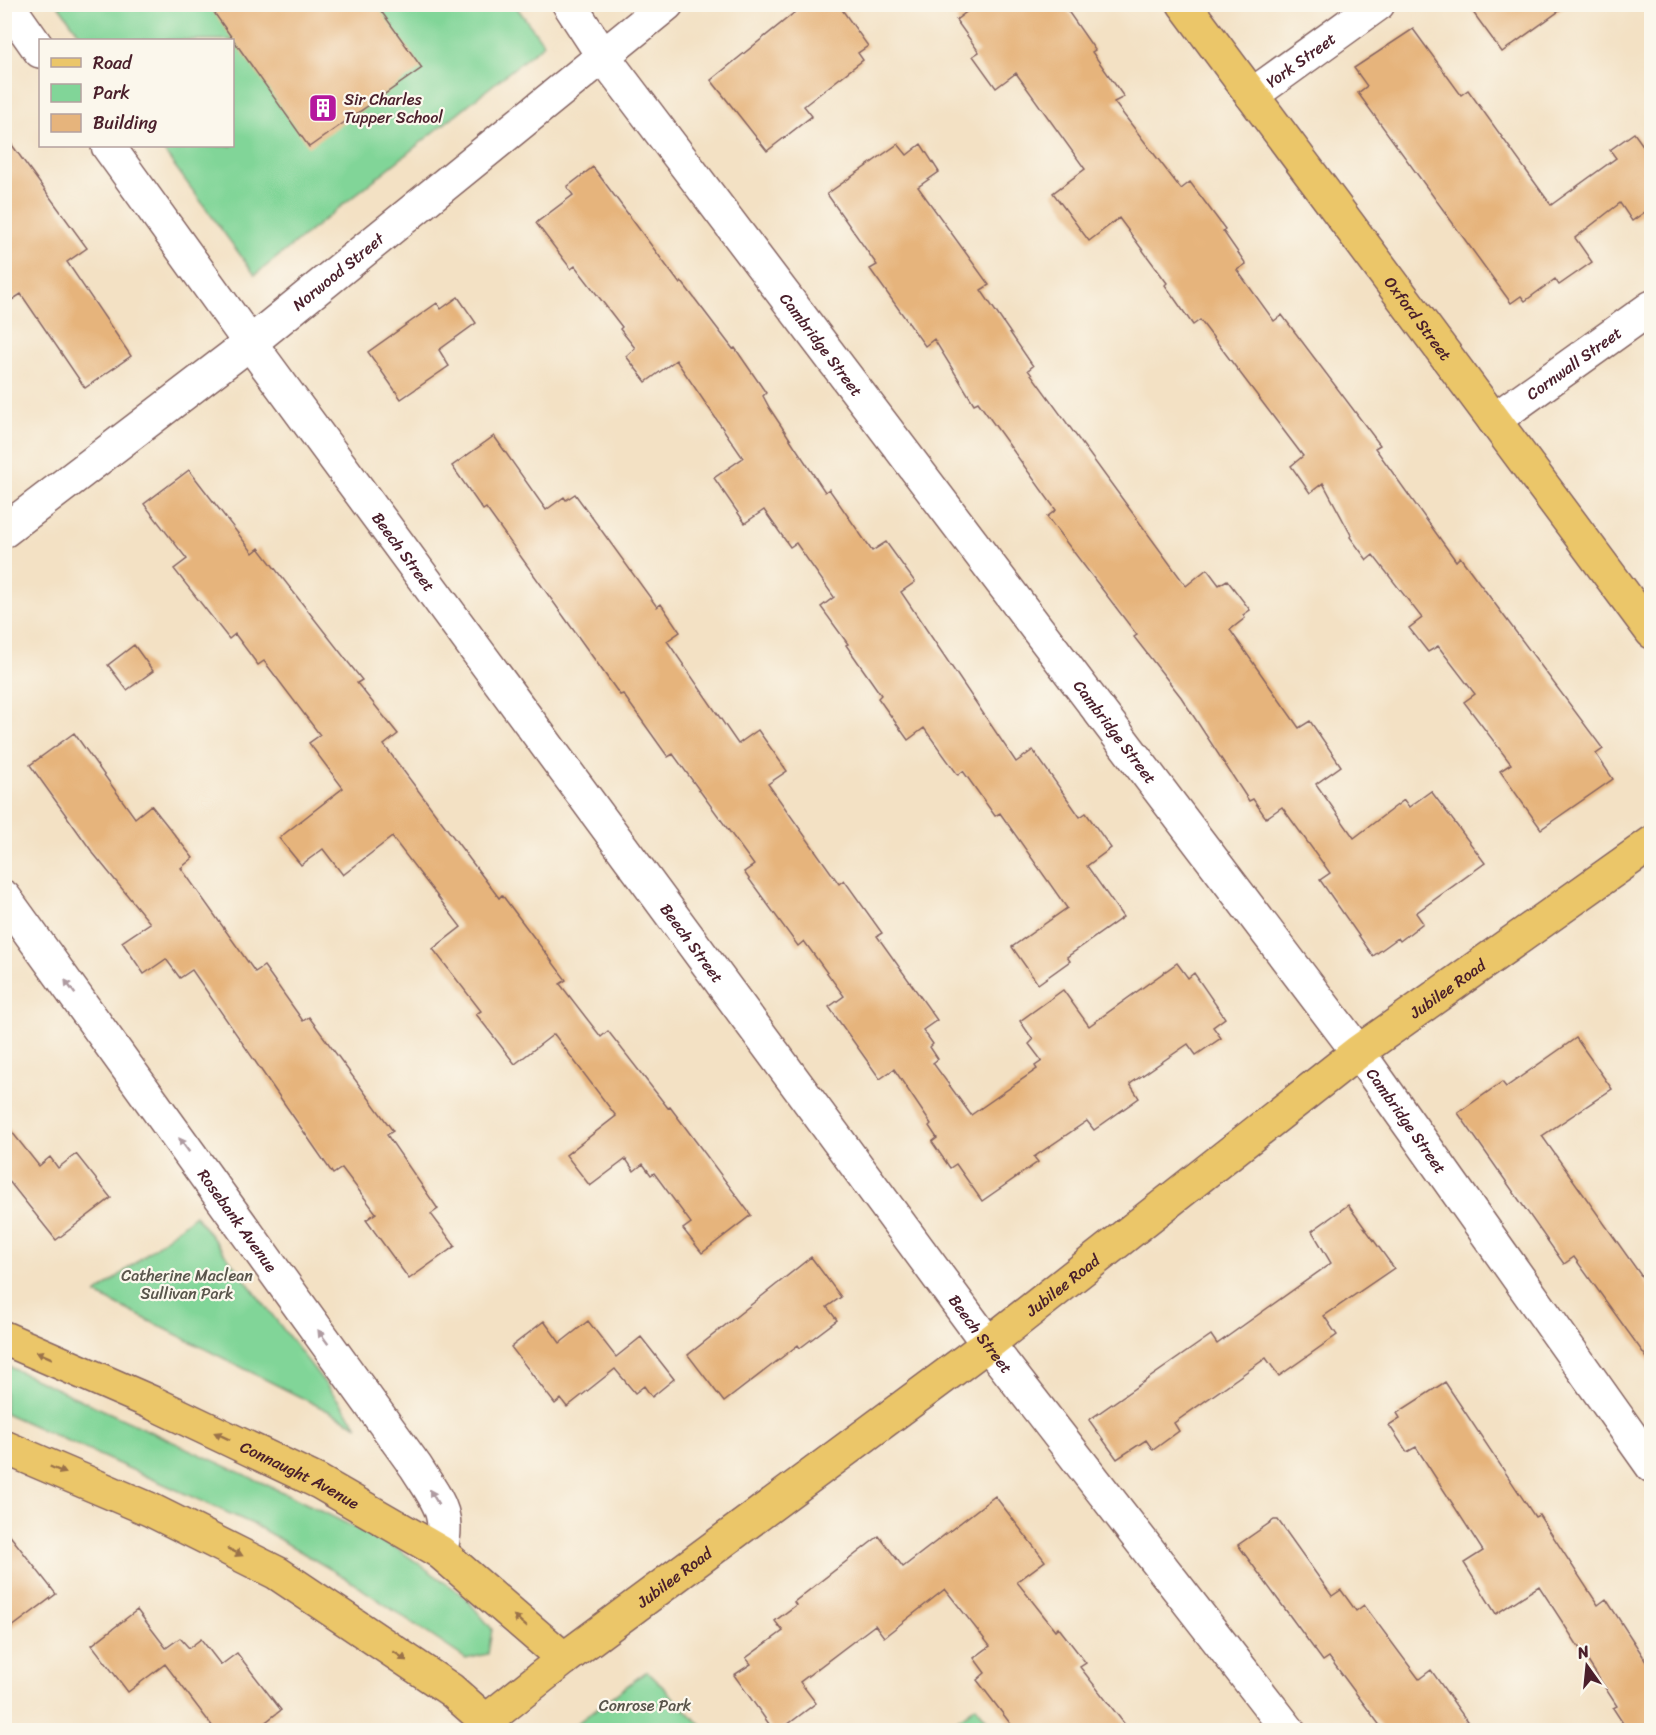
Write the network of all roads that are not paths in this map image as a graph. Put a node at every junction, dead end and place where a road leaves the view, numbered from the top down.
1 (7, 4) edge
2 (569, 4) edge
3 (668, 4) edge
4 (1184, 4) edge
5 (1378, 4) edge
6 (39, 50) edge
7 (603, 56) junction
8 (1252, 95) junction
9 (109, 147) edge
10 (1652, 307) edge
11 (250, 343) junction
12 (1494, 420) junction
13 (4, 531) edge
14 (1652, 632) edge
15 (1652, 843) edge
16 (4, 897) edge
17 (1358, 1052) junction
18 (4, 1338) edge
19 (988, 1344) junction
20 (4, 1447) edge
21 (1652, 1466) edge
22 (440, 1552) junction
23 (564, 1659) junction
24 (480, 1726) edge
25 (1288, 1731) edge

1 - 6 street
2 - 7 street, Cambridge Street
3 - 7 street, Norwood Street
4 - 8 main road, Oxford Street
5 - 8 street, York Street
7 - 11 street, Norwood Street
7 - 17 street, Cambridge Street
8 - 12 main road, Oxford Street
9 - 11 street, Beech Street
10 - 12 street, Cornwall Street
11 - 13 street, Norwood Street
11 - 19 street, Beech Street
12 - 14 main road, Oxford Street
15 - 17 main road, Jubilee Road
22 -> 16 street, Rosebank Avenue
17 - 19 main road, Jubilee Road
17 - 21 street, Cambridge Street
22 -> 18 main road, Connaught Avenue
19 - 23 main road, Jubilee Road
19 - 25 street, Beech Street
20 -> 24 main road
23 -> 22 main road, Connaught Avenue
23 - 24 main road, Jubilee Road

